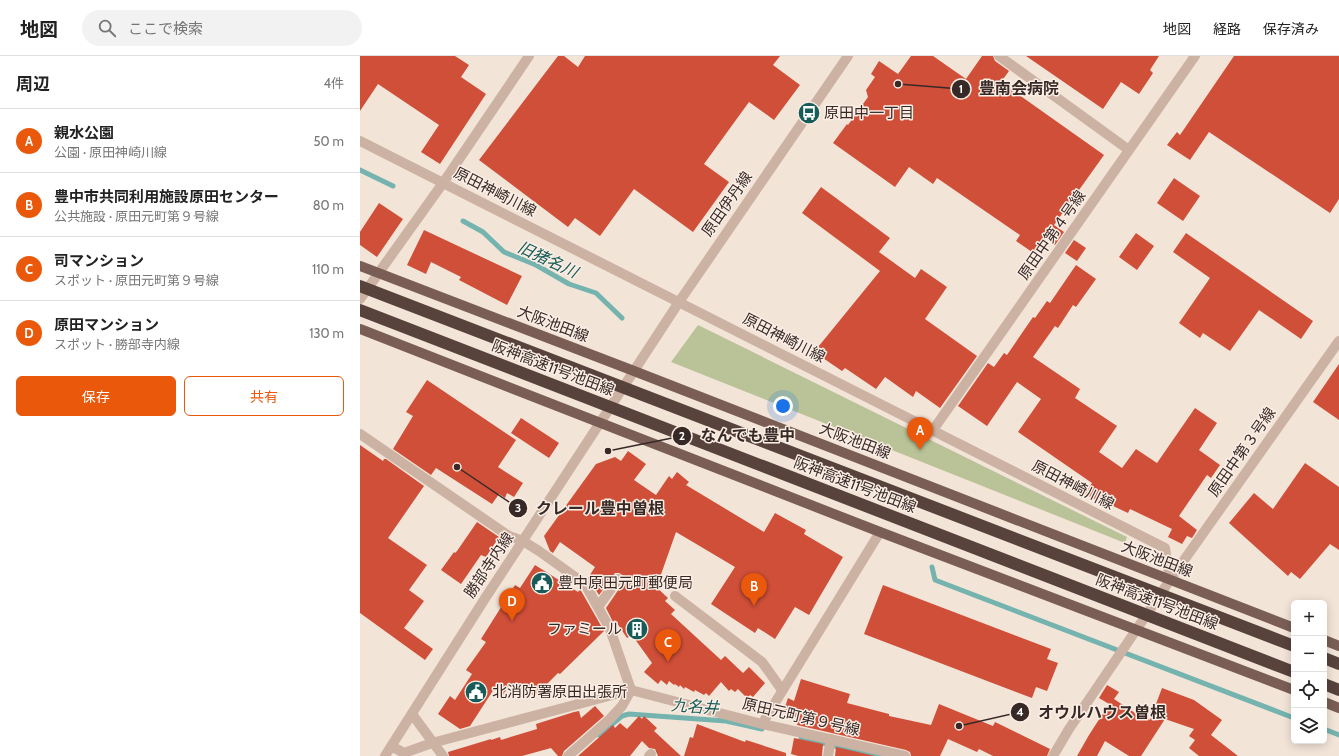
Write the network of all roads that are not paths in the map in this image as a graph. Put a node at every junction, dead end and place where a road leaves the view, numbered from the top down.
1 (529, 56) edge
2 (848, 56) edge
3 (999, 56) edge
4 (1195, 56) edge
5 (360, 141) edge
6 (1129, 150) junction
7 (443, 183) junction
8 (360, 266) edge
9 (377, 273) junction
10 (360, 286) edge
11 (360, 299) edge
12 (679, 302) junction
13 (360, 310) edge
14 (360, 329) edge
15 (1339, 341) edge
16 (634, 371) junction
17 (599, 423) junction
18 (934, 430) junction
19 (360, 434) edge
20 (880, 532) junction
21 (523, 542) junction
22 (618, 579) dead end
23 (1170, 580) junction
24 (675, 596) dead end
25 (598, 607) junction
26 (1291, 627) edge
27 (1137, 630) junction
28 (1327, 641) edge
29 (1291, 645) edge
30 (1339, 646) edge
31 (1327, 659) edge
32 (1339, 664) edge
33 (1291, 671) edge
34 (1327, 685) edge
35 (1291, 689) edge
36 (631, 690) junction
37 (782, 690) junction
38 (1339, 690) edge
39 (1327, 703) edge
40 (1339, 708) edge
41 (412, 714) junction
42 (762, 724) junction
43 (832, 739) junction
44 (432, 743) junction
45 (391, 746) junction
46 (385, 756) edge
47 (443, 756) edge
48 (568, 756) edge
49 (828, 756) edge
50 (905, 756) edge
51 (1053, 756) edge

1 - 7 street
2 - 12 street, 原田伊丹線
3 - 6 street
4 - 6 street, 原田中第４号線
5 - 7 street, 原田神崎川線
6 - 18 street, 原田中第４号線
7 - 9 street
7 - 12 street, 原田神崎川線
8 - 9 main road, 大阪池田線
9 - 11 street
9 - 16 main road, 大阪池田線
10 - 29 highway, 阪神高速11号池田線, bridge
12 - 16 street, 原田伊丹線
12 - 18 street, 原田神崎川線
13 - 33 highway, 阪神高速11号池田線, bridge
14 - 17 main road
15 - 23 street, 原田中第３号線
16 - 17 street, 勝部寺内線
16 - 23 main road, 大阪池田線
17 - 20 main road
17 - 21 street, 勝部寺内線
18 - 23 street, 原田神崎川線
19 - 21 street
20 - 27 main road
20 - 37 street
21 - 25 street
21 - 41 street, 勝部寺内線
22 - 25 street
23 - 26 main road, 大阪池田線
23 - 27 street, 原田中第３号線
24 - 37 street
25 - 36 street
27 - 35 main road
27 - 51 street, 原田中第３号線
28 - 30 main road
31 - 32 highway
34 - 38 highway
36 - 42 street, 原田元町第９号線
36 - 44 street, 原田元町第９号線
36 - 48 street
37 - 42 street
39 - 40 main road
41 - 44 street
41 - 45 street, 勝部寺内線
42 - 43 street, 原田元町第９号線
43 - 49 street
43 - 50 street, 原田元町第９号線
44 - 45 street, 原田元町第９号線
44 - 47 street
45 - 46 street, 勝部寺内線

